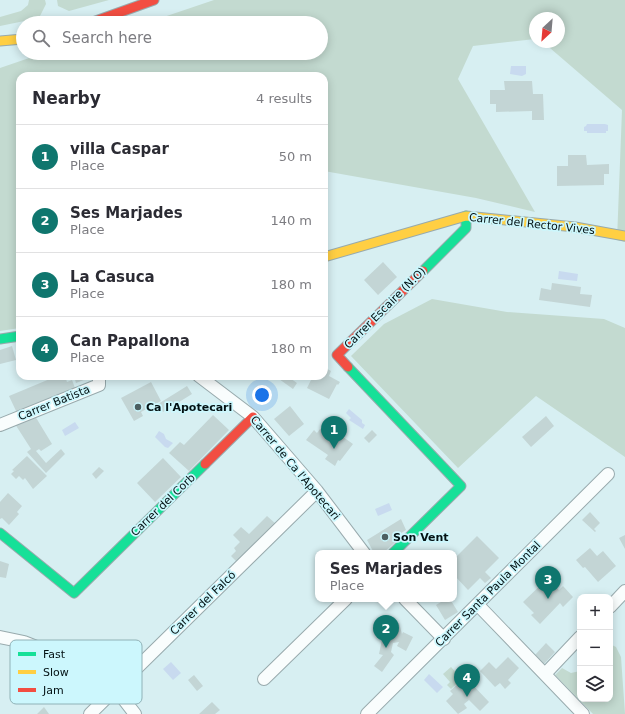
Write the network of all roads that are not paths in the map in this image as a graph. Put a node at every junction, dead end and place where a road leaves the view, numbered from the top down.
1 (154, 0) edge
2 (109, 16) edge
3 (16, 39) edge
4 (0, 41) edge
5 (466, 216) junction
6 (625, 236) edge
7 (328, 256) edge
8 (16, 337) edge
9 (0, 339) edge
10 (99, 380) edge
11 (204, 380) edge
12 (253, 417) junction
13 (0, 425) edge
14 (608, 474) dead end
15 (317, 491) junction
16 (0, 532) edge
17 (362, 550) edge
18 (396, 550) edge
19 (625, 591) edge
20 (343, 602) edge
21 (408, 602) edge
22 (613, 604) edge
23 (478, 605) junction
24 (0, 637) edge
25 (444, 639) junction
26 (14, 640) edge
27 (577, 641) edge
28 (142, 663) edge
29 (544, 674) junction
30 (264, 679) dead end
31 (100, 704) edge
32 (127, 704) edge
33 (90, 714) edge
34 (135, 714) edge
35 (367, 714) edge
36 (584, 714) edge

1 - 2 street
3 - 4 street
5 - 6 street, Carrer del Rector Vives
5 - 7 street, Carrer del Rector Vives
5 - 18 street, Carrer Escaire (N.O)
8 - 9 street
10 - 13 street, Carrer Batista
11 - 12 street, Carrer de Ca l'Apotecari
12 - 15 street, Carrer de Ca l'Apotecari
12 - 16 street, Carrer del Corb
14 - 23 street, Carrer Santa Paula Montal
15 - 17 street, Carrer de Ca l'Apotecari
15 - 28 street, Carrer del Falcó
19 - 22 street
20 - 30 street
21 - 25 street
23 - 25 street, Carrer Santa Paula Montal
23 - 29 street
24 - 26 street
25 - 35 street, Carrer Santa Paula Montal
27 - 29 street
29 - 36 street
31 - 33 street, Carrer del Falcó
32 - 34 street

